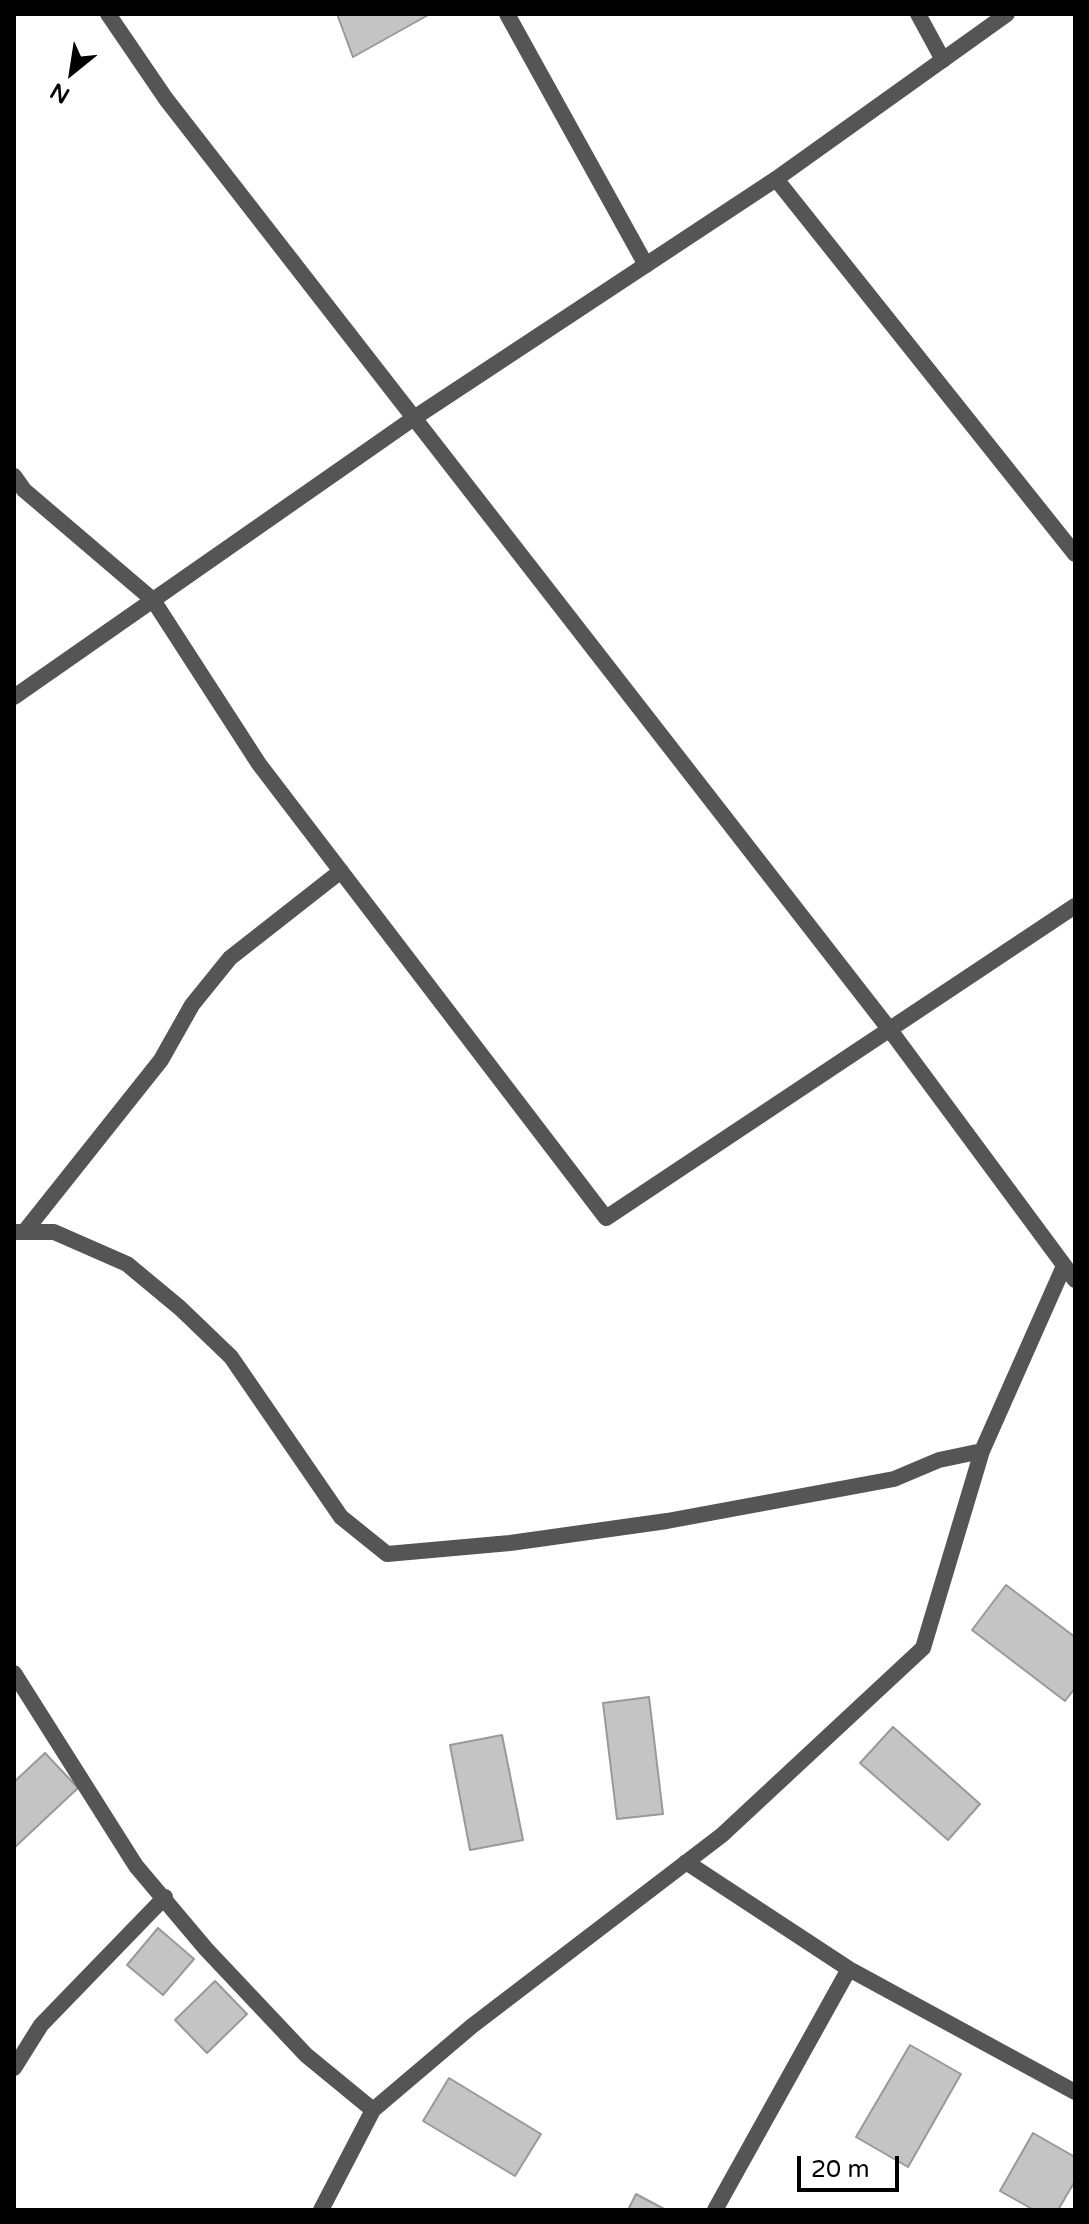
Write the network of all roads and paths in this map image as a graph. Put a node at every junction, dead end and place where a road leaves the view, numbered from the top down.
1 (108, 14) edge
2 (507, 14) edge
3 (918, 14) edge
4 (1007, 14) edge
5 (943, 60) junction
6 (776, 179) junction
7 (646, 265) junction
8 (414, 418) junction
9 (14, 476) edge
10 (1075, 554) edge
11 (153, 600) junction
12 (14, 697) edge
13 (341, 871) junction
14 (1075, 906) edge
15 (890, 1030) junction
16 (19, 1232) edge
17 (1064, 1266) junction
18 (1075, 1280) edge
19 (982, 1451) junction
20 (14, 1673) edge
21 (686, 1862) junction
22 (165, 1897) junction
23 (849, 1969) junction
24 (14, 2068) edge
25 (1075, 2092) edge
26 (373, 2110) junction
27 (321, 2210) edge
28 (715, 2210) edge

1 - 8 street
2 - 7 street
3 - 5 street
4 - 5 street
5 - 6 street
6 - 7 street
6 - 10 street
7 - 8 street
8 - 11 street
8 - 15 street
9 - 11 street
11 - 12 street
11 - 13 street
13 - 15 street
13 - 16 street
14 - 15 street
15 - 17 street
16 - 19 street
17 - 18 street
17 - 19 street
19 - 21 street
20 - 22 street
21 - 23 street
21 - 26 street
22 - 24 street
22 - 26 street
23 - 25 street
23 - 28 street
26 - 27 street

